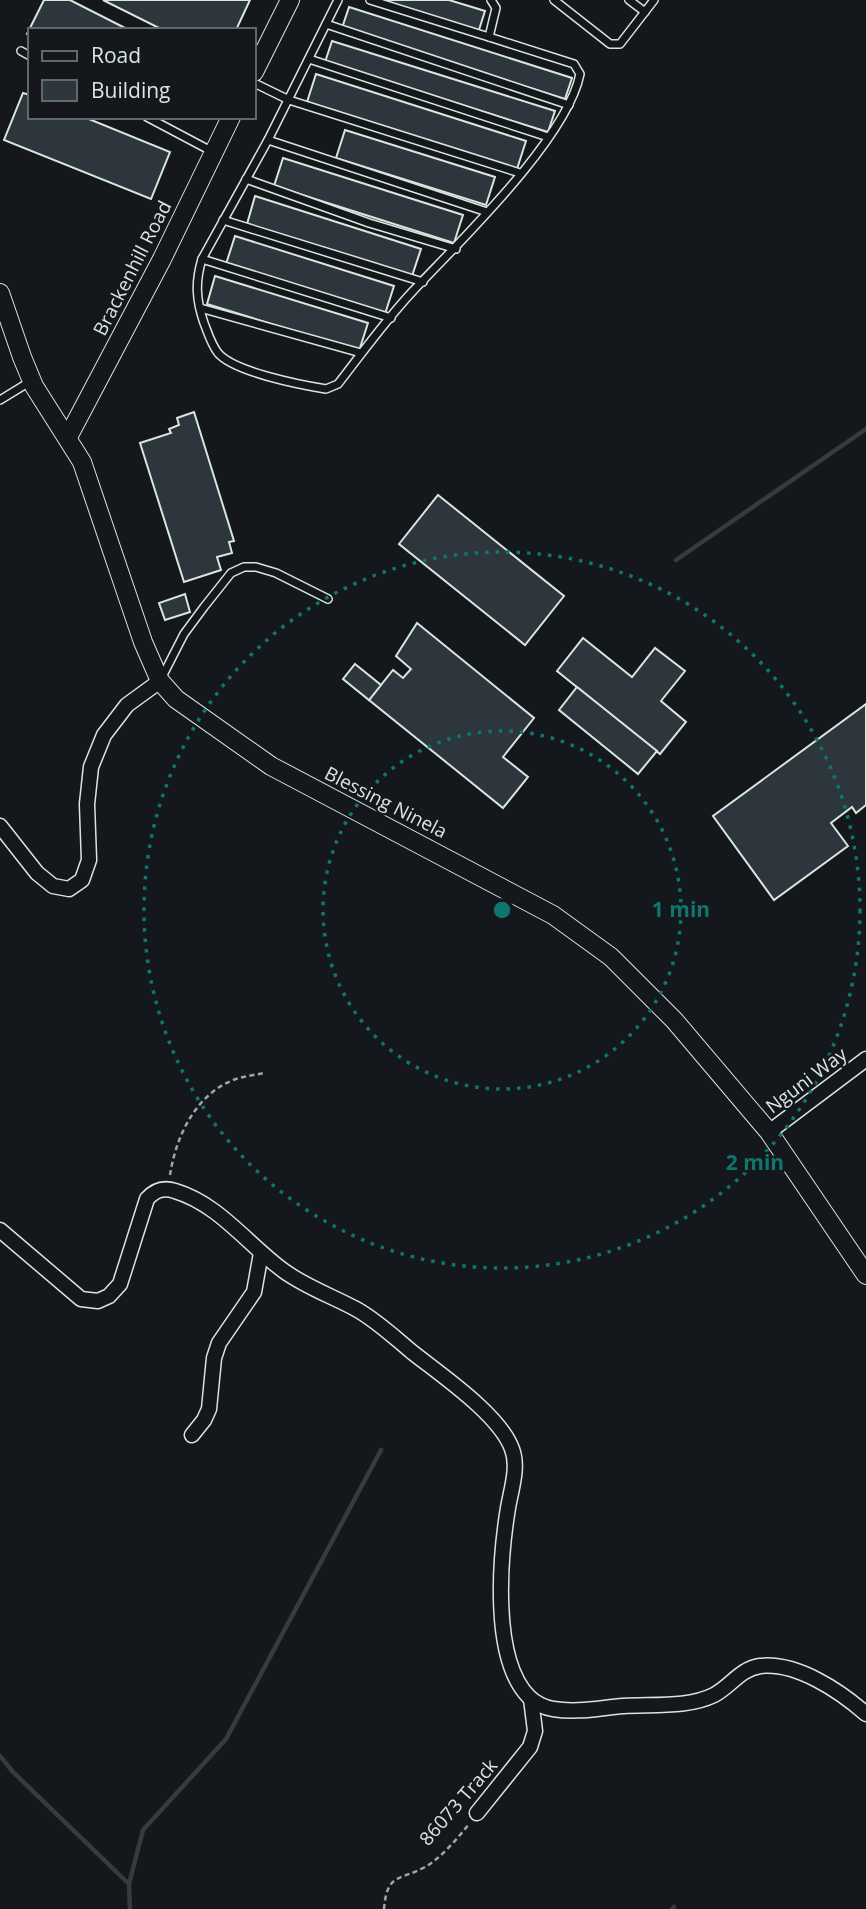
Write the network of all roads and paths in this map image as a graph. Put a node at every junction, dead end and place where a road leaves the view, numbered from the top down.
1 (290, 0) edge
2 (338, 0) edge
3 (370, 0) edge
4 (491, 0) edge
5 (554, 0) edge
6 (629, 0) edge
7 (654, 0) edge
8 (645, 12) junction
9 (326, 24) junction
10 (489, 37) junction
11 (22, 51) dead end
12 (28, 55) edge
13 (309, 59) junction
14 (256, 68) edge
15 (256, 84) edge
16 (289, 100) junction
17 (569, 105) junction
18 (151, 119) edge
19 (230, 119) edge
20 (548, 137) junction
21 (268, 140) junction
22 (214, 152) junction
23 (520, 173) junction
24 (246, 179) junction
25 (487, 212) junction
26 (223, 220) junction
27 (456, 249) junction
28 (202, 259) junction
29 (423, 282) junction
30 (0, 293) edge
31 (200, 308) junction
32 (391, 318) junction
33 (361, 353) junction
34 (32, 381) junction
35 (0, 400) edge
36 (68, 437) junction
37 (328, 599) dead end
38 (160, 681) junction
39 (0, 826) edge
40 (866, 1059) edge
41 (264, 1073) dead end
42 (769, 1132) junction
43 (168, 1189) junction
44 (0, 1230) edge
45 (261, 1253) junction
46 (866, 1275) edge
47 (192, 1435) dead end
48 (531, 1699) junction
49 (866, 1714) edge
50 (477, 1813) joint
51 (384, 1909) edge

1 - 14 street
2 - 9 lane
3 - 10 lane
4 - 10 lane
5 - 8 lane
6 - 8 lane
7 - 8 lane
9 - 13 lane
9 - 17 lane
10 - 17 lane
11 - 12 lane
13 - 16 lane
13 - 20 lane
15 - 16 lane
16 - 21 lane
16 - 23 lane
17 - 20 lane
18 - 22 lane
19 - 22 street, Brackenhill Road
20 - 23 lane
21 - 24 lane
21 - 25 lane
22 - 36 street, Brackenhill Road
23 - 25 lane
24 - 26 lane
24 - 27 lane
25 - 27 lane
26 - 28 lane
26 - 29 lane
27 - 29 lane
28 - 31 lane
28 - 32 lane
29 - 32 lane
30 - 34 street, Blessing Ninela
31 - 33 lane
31 - 33 lane
32 - 33 lane
34 - 35 lane
34 - 36 street, Blessing Ninela
36 - 38 street, Blessing Ninela
37 - 38 lane
38 - 39 street
38 - 42 street, Blessing Ninela
40 - 42 street, Nguni Way
41 - 43 path
42 - 46 street, Blessing Ninela
43 - 44 street
43 - 45 street
45 - 47 street
45 - 48 street
48 - 49 street
48 - 50 street, 86073 Track
50 - 51 path, 86073 Track

